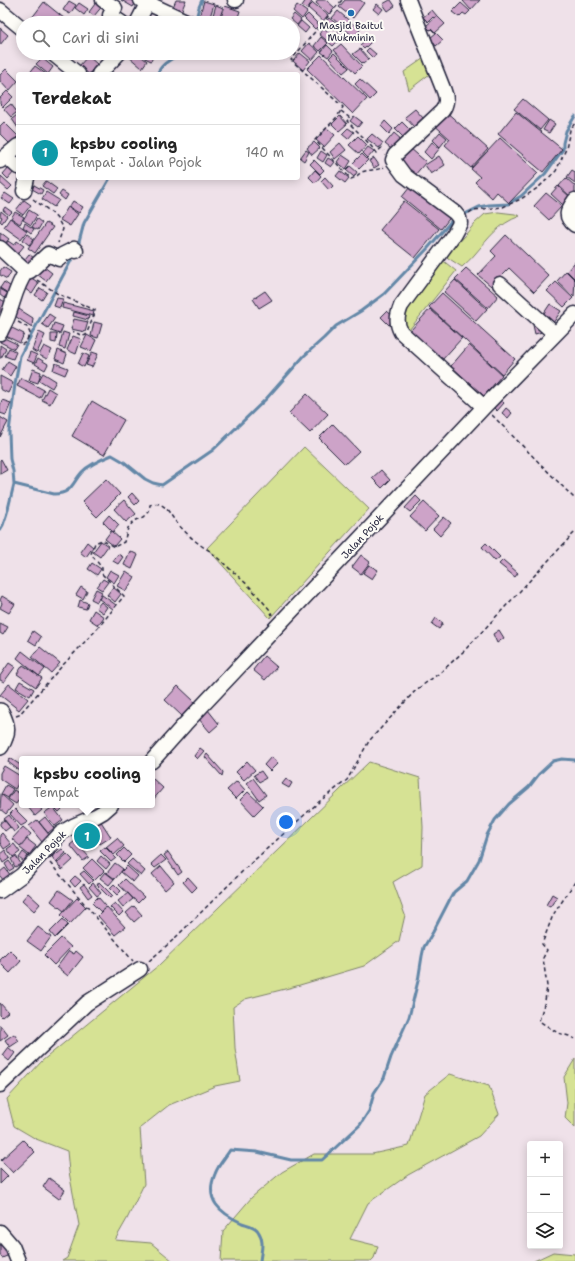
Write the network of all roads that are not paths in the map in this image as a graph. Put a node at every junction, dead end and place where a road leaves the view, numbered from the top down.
1 (103, 0) edge
2 (408, 0) edge
3 (146, 1) edge
4 (0, 10) edge
5 (112, 16) edge
6 (140, 16) edge
7 (176, 16) edge
8 (16, 23) edge
9 (61, 60) edge
10 (112, 60) edge
11 (76, 72) edge
12 (101, 72) edge
13 (16, 148) edge
14 (3, 158) edge
15 (16, 166) edge
16 (575, 200) edge
17 (575, 225) edge
18 (0, 248) edge
19 (76, 251) dead end
20 (26, 272) junction
21 (500, 284) dead end
22 (575, 314) edge
23 (0, 333) edge
24 (555, 334) junction
25 (484, 407) junction
26 (3, 717) edge
27 (0, 746) edge
28 (155, 758) edge
29 (108, 808) edge
30 (0, 891) edge
31 (140, 969) road end
32 (0, 1085) edge
33 (0, 1232) edge
34 (18, 1261) edge

1 - 5 street
2 - 25 street
3 - 6 street
3 - 7 street
4 - 8 street
9 - 11 street
10 - 12 street
13 - 14 street
14 - 15 street
16 - 17 street
18 - 20 street
19 - 20 street
20 - 23 street
21 - 24 street
22 - 24 street, Jalan Pojok
24 - 25 street, Jalan Pojok
25 - 28 street, Jalan Pojok
26 - 27 main road
29 - 30 street, Jalan Pojok
31 - 32 street
33 - 34 street

